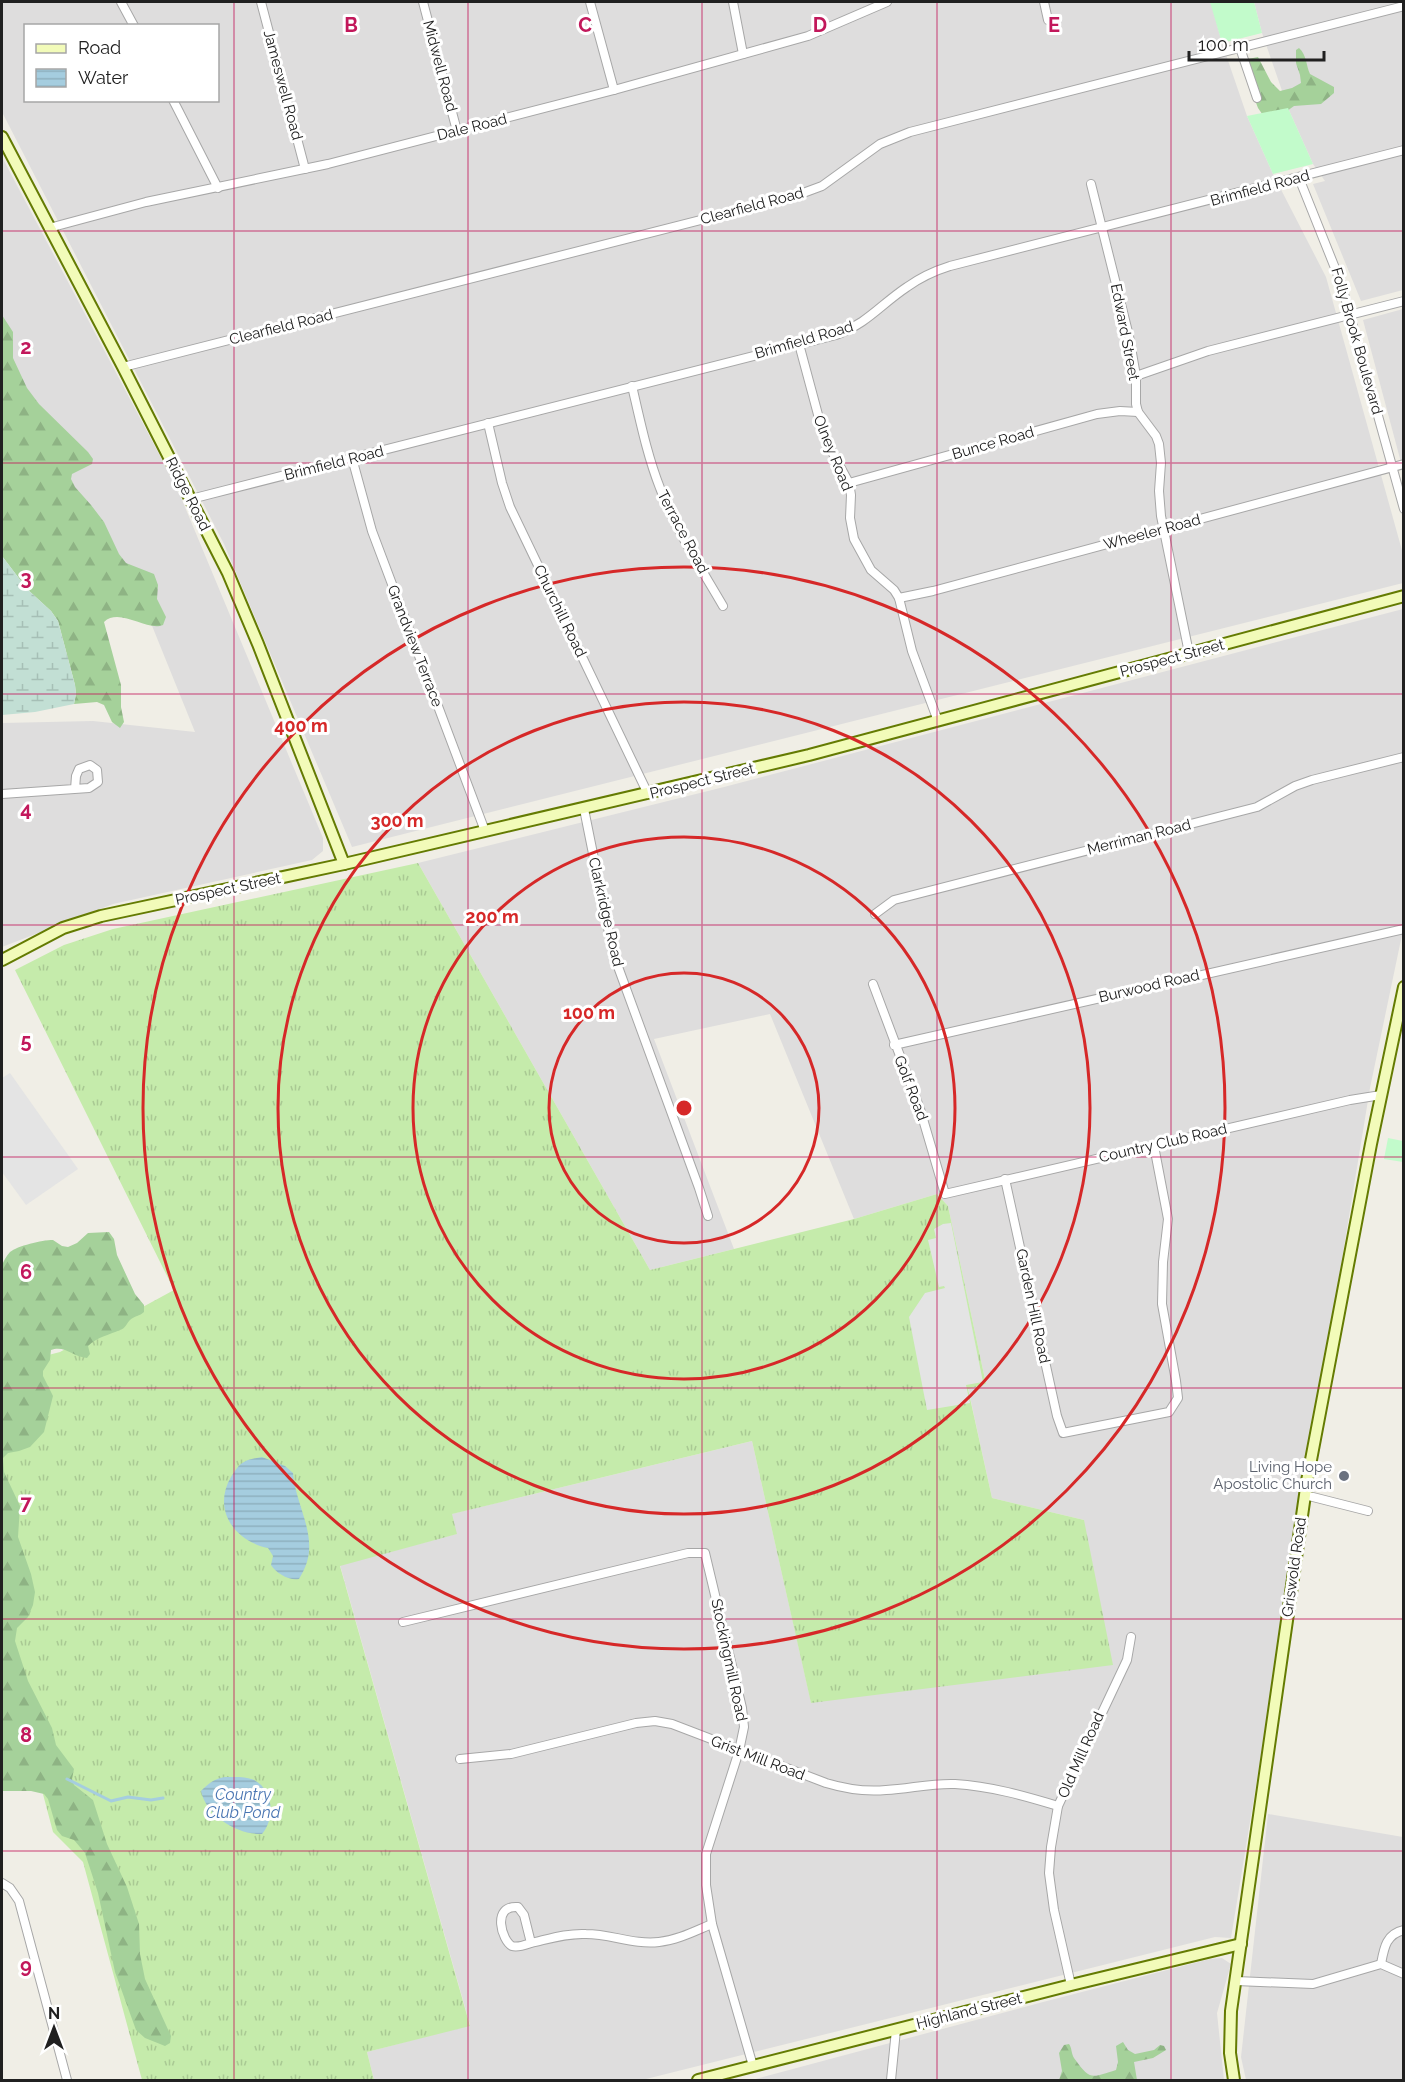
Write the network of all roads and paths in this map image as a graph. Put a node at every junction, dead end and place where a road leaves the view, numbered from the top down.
1 (121, 2) edge
2 (261, 2) edge
3 (423, 2) edge
4 (590, 2) edge
5 (733, 2) edge
6 (887, 2) edge
7 (1044, 2) edge
8 (1404, 6) edge
9 (1048, 20) dead end
10 (133, 24) edge
11 (1240, 48) junction
12 (743, 54) junction
13 (614, 90) junction
14 (1257, 98) dead end
15 (173, 102) edge
16 (457, 131) junction
17 (2, 137) edge
18 (1404, 150) edge
19 (305, 169) junction
20 (1299, 178) junction
21 (1091, 184) dead end
22 (218, 188) junction
23 (49, 228) junction
24 (1102, 228) junction
25 (1404, 301) edge
26 (1351, 314) junction
27 (799, 344) junction
28 (123, 367) junction
29 (1136, 376) junction
30 (632, 386) junction
31 (1138, 412) junction
32 (488, 423) junction
33 (352, 458) junction
34 (1404, 464) edge
35 (1392, 467) junction
36 (849, 483) junction
37 (191, 499) junction
38 (1404, 509) edge
39 (1164, 528) junction
40 (1404, 596) edge
41 (899, 598) junction
42 (723, 606) dead end
43 (1189, 653) junction
44 (938, 721) junction
45 (1404, 757) edge
46 (75, 789) dead end
47 (2, 794) edge
48 (648, 794) junction
49 (584, 809) junction
50 (485, 831) junction
51 (344, 864) junction
52 (875, 914) dead end
53 (1404, 929) edge
54 (2, 960) edge
55 (873, 984) dead end
56 (1404, 987) edge
57 (894, 1045) junction
58 (1381, 1095) junction
59 (1154, 1146) junction
60 (1005, 1179) junction
61 (945, 1194) joint
62 (708, 1216) dead end
63 (1305, 1495) junction
64 (1368, 1511) dead end
65 (403, 1622) dead end
66 (1131, 1637) dead end
67 (739, 1751) junction
68 (460, 1759) dead end
69 (1058, 1806) junction
70 (2, 1883) edge
71 (712, 1924) junction
72 (1404, 1930) edge
73 (531, 1943) junction
74 (1241, 1944) junction
75 (1381, 1964) junction
76 (1404, 1974) edge
77 (1236, 1981) junction
78 (1071, 1985) junction
79 (896, 2030) junction
80 (753, 2066) junction
81 (67, 2080) edge
82 (698, 2080) edge
83 (891, 2080) edge
84 (1234, 2080) edge

1 - 10 street
2 - 19 street, Jameswell Road
3 - 16 street, Midwell Road
4 - 13 street
5 - 12 street
6 - 12 street, Dale Road
7 - 9 street
8 - 11 street, Clearfield Road
11 - 14 street
11 - 28 street, Clearfield Road
12 - 13 street, Dale Road
13 - 16 street, Dale Road
15 - 22 street
16 - 19 street, Dale Road
17 - 23 street, Ridge Road
18 - 20 street, Brimfield Road
19 - 22 street, Dale Road
20 - 24 street, Brimfield Road
20 - 26 street, Folly Brook Boulevard
21 - 24 street, Edward Street
22 - 23 street, Dale Road
23 - 28 street, Ridge Road
24 - 27 street, Brimfield Road
24 - 29 street, Edward Street
25 - 26 street
26 - 29 street
26 - 35 street, Folly Brook Boulevard
27 - 30 street, Brimfield Road
27 - 36 street, Olney Road
28 - 37 street, Ridge Road
29 - 31 street, Edward Street
30 - 32 street, Brimfield Road
30 - 42 street, Terrace Road
31 - 36 street, Bunce Road
31 - 39 street
32 - 33 street, Brimfield Road
32 - 48 street, Churchill Road
33 - 37 street, Brimfield Road
33 - 50 street, Grandview Terrace
34 - 35 street, Wheeler Road
35 - 38 street, Folly Brook Boulevard
35 - 39 street, Wheeler Road
36 - 41 street, Olney Road
37 - 51 street, Ridge Road
39 - 41 street, Wheeler Road
39 - 43 street
40 - 43 street, Prospect Street
41 - 44 street, Olney Road
43 - 44 street, Prospect Street
44 - 48 street, Prospect Street
45 - 52 street, Merriman Road
46 - 47 street
48 - 49 street, Prospect Street
49 - 50 street, Prospect Street
49 - 62 street, Clarkridge Road
50 - 51 street, Prospect Street
51 - 54 street, Prospect Street
53 - 57 street, Burwood Road
55 - 57 street, Golf Road
56 - 58 street, Griswold Road
57 - 61 street, Golf Road
58 - 59 street, Country Club Road
58 - 63 street, Griswold Road
59 - 60 street, Country Club Road
59 - 60 street, Garden Hill Road
60 - 61 street, Country Club Road
63 - 64 street
63 - 74 street, Griswold Road
65 - 67 street, Stockingmill Road
66 - 69 street, Old Mill Road
67 - 68 street, Grist Mill Road
67 - 69 street, Grist Mill Road
67 - 71 street, Stockingmill Road
69 - 78 street, Old Mill Road
70 - 81 street
71 - 73 street
71 - 80 street, Stockingmill Road
72 - 75 street
73 - 73 street
74 - 77 street, Griswold Road
74 - 78 street, Highland Street
75 - 76 street
75 - 77 street
77 - 84 street, Griswold Road
78 - 79 street, Highland Street
79 - 80 street, Highland Street
79 - 83 street
80 - 82 street, Highland Street

